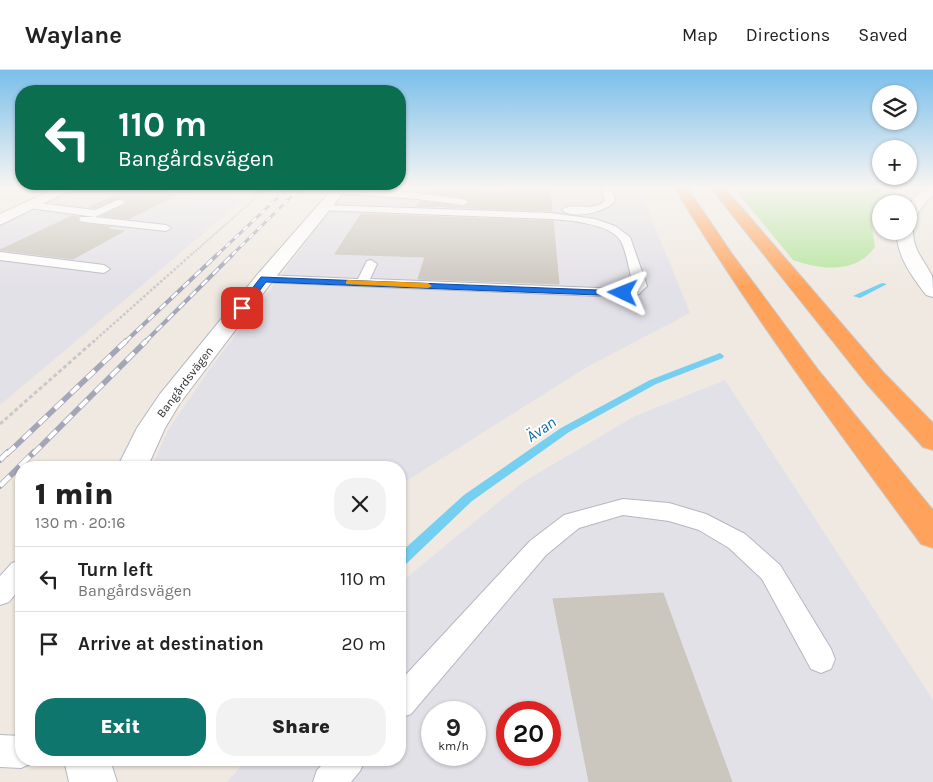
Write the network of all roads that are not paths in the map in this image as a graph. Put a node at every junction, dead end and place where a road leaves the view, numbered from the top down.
1 (102, 220) edge
2 (314, 220) edge
3 (581, 220) edge
4 (701, 220) edge
5 (743, 220) edge
6 (166, 228) dead end
7 (906, 240) edge
8 (0, 256) edge
9 (371, 264) dead end
10 (104, 269) dead end
11 (264, 279) junction
12 (362, 283) junction
13 (933, 291) edge
14 (933, 440) edge
15 (135, 461) edge
16 (933, 534) edge
17 (15, 577) edge
18 (0, 594) edge
19 (821, 659) dead end
20 (406, 695) edge
21 (0, 751) edge
22 (15, 752) edge
23 (89, 766) edge
24 (344, 766) edge
25 (93, 782) edge
26 (329, 782) edge

1 - 6 lane
2 - 11 street, Bangårdsvägen
3 - 12 lane
4 - 16 highway
5 - 14 highway
7 - 13 street
8 - 10 lane
9 - 12 lane
11 - 12 lane
11 - 15 street, Bangårdsvägen
17 - 18 lane
19 - 20 lane
21 - 22 lane
23 - 25 street
24 - 26 lane

